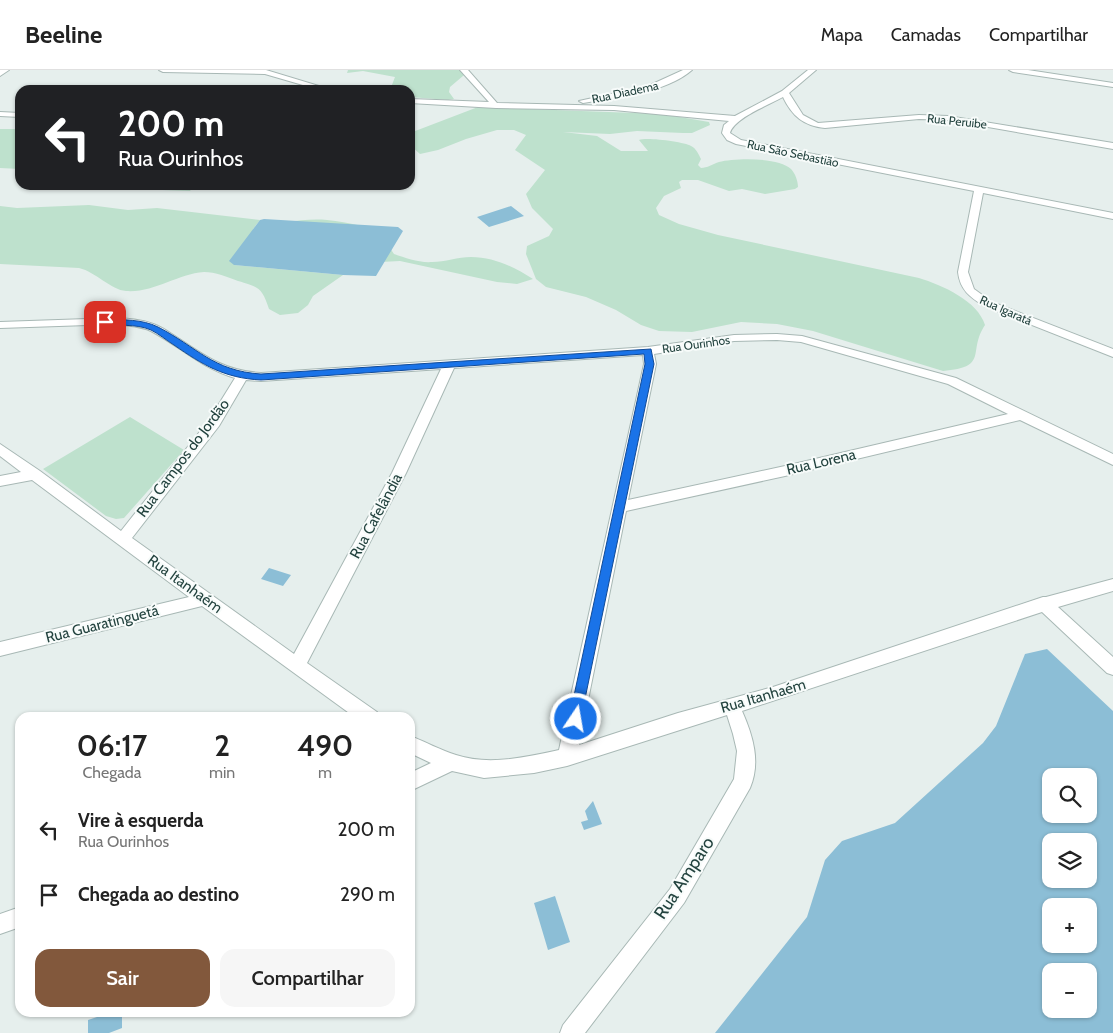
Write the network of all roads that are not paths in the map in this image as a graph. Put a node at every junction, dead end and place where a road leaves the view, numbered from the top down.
1 (5, 70) edge
2 (162, 70) edge
3 (464, 70) edge
4 (688, 70) edge
5 (812, 70) edge
6 (1013, 70) edge
7 (266, 71) edge
8 (0, 74) edge
9 (312, 85) edge
10 (1113, 85) edge
11 (785, 93) junction
12 (415, 101) edge
13 (763, 104) junction
14 (496, 106) junction
15 (560, 106) junction
16 (794, 108) junction
17 (0, 114) edge
18 (15, 115) edge
19 (736, 119) junction
20 (1113, 146) edge
21 (979, 191) junction
22 (1113, 216) edge
23 (0, 325) edge
24 (648, 351) junction
25 (1113, 353) edge
26 (449, 364) junction
27 (242, 376) junction
28 (1022, 415) junction
29 (0, 449) edge
30 (1113, 460) edge
31 (35, 474) junction
32 (0, 481) edge
33 (619, 507) junction
34 (122, 540) junction
35 (1113, 585) edge
36 (205, 599) junction
37 (1043, 604) junction
38 (0, 649) edge
39 (297, 665) junction
40 (1113, 668) edge
41 (732, 705) junction
42 (363, 712) edge
43 (415, 746) edge
44 (568, 757) junction
45 (450, 763) junction
46 (415, 780) edge
47 (15, 919) edge
48 (0, 924) edge
49 (570, 1033) edge

1 - 8 street
2 - 7 street
3 - 14 street
4 - 15 street, Rua Diadema
5 - 11 street
6 - 10 street
7 - 9 street
11 - 13 street
11 - 16 street, Rua Peruibe
12 - 14 street, Rua São Sebastião
13 - 16 street
13 - 19 street
14 - 15 street, Rua São Sebastião
15 - 19 street, Rua São Sebastião
16 - 20 street, Rua Peruibe
17 - 18 street
19 - 21 street, Rua São Sebastião
21 - 22 street, Rua São Sebastião
21 - 25 street, Rua Igaratá
23 - 27 street, Rua Ourinhos
24 - 26 street, Rua Ourinhos
24 - 28 street, Rua Ourinhos
24 - 33 street
26 - 27 street, Rua Ourinhos
26 - 39 street, Rua Cafelândia
27 - 34 street, Rua Campos do Jordão
28 - 30 street, Rua Ourinhos
28 - 33 street, Rua Lorena
29 - 31 street, Rua Itanhaém
31 - 32 street
31 - 34 street, Rua Itanhaém
33 - 44 street
34 - 36 street, Rua Itanhaém
35 - 37 street, Rua Itanhaém
36 - 38 street, Rua Guaratinguetá
36 - 39 street, Rua Itanhaém
37 - 40 street
37 - 41 street, Rua Itanhaém
39 - 42 street, Rua Itanhaém
41 - 44 street, Rua Itanhaém
41 - 49 street, Rua Amparo
43 - 45 street, Rua Itanhaém
44 - 45 street, Rua Itanhaém
45 - 46 street
47 - 48 street

